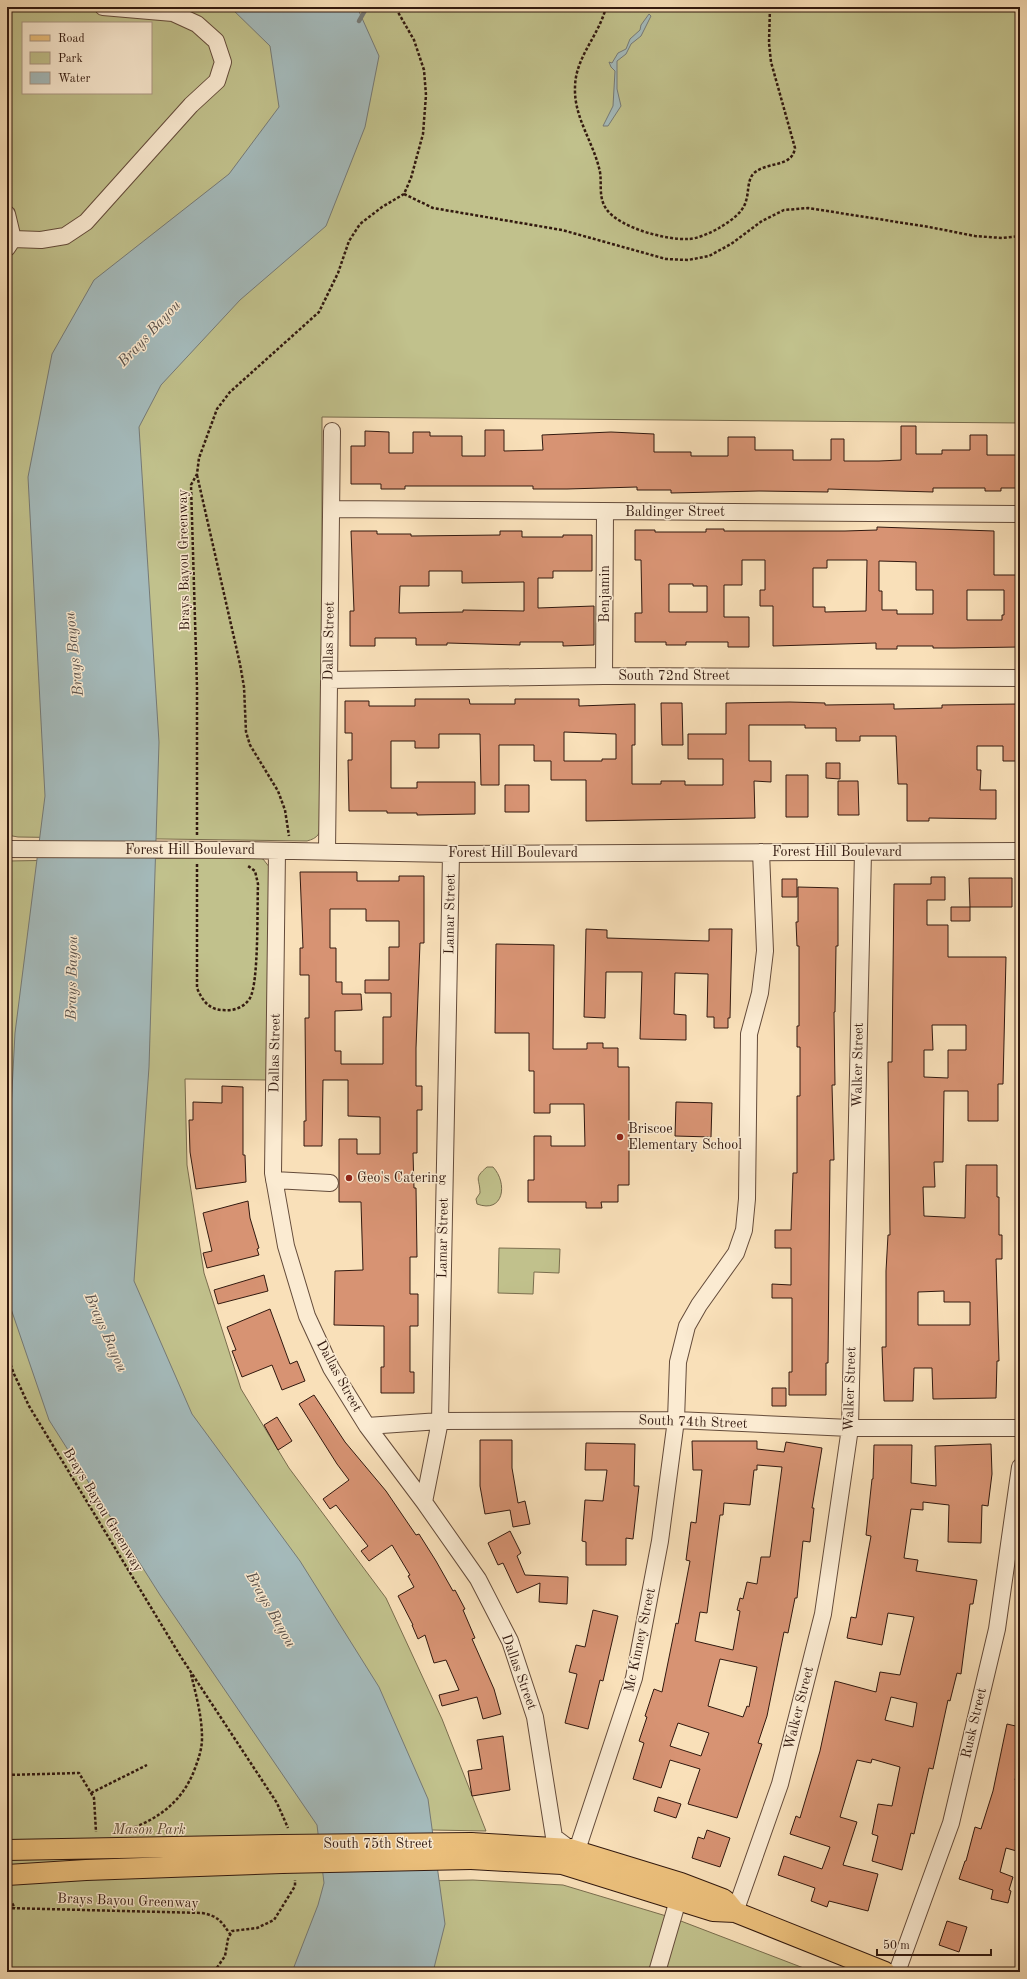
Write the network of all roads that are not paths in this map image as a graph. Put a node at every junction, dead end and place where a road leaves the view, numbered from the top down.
1 (103, 7) edge
2 (7, 214) edge
3 (10, 243) edge
4 (332, 431) dead end
5 (331, 509) junction
6 (605, 512) junction
7 (1020, 514) edge
8 (604, 676) junction
9 (1020, 678) edge
10 (329, 680) junction
11 (8, 849) edge
12 (283, 851) junction
13 (327, 851) junction
14 (1020, 851) edge
15 (761, 852) junction
16 (863, 852) junction
17 (451, 854) junction
18 (274, 1180) junction
19 (330, 1183) dead end
20 (676, 1420) junction
21 (440, 1421) junction
22 (367, 1426) junction
23 (850, 1428) junction
24 (1020, 1428) edge
25 (1020, 1467) edge
26 (424, 1502) junction
27 (284, 1847) junction
28 (7, 1850) edge
29 (570, 1850) junction
30 (471, 1851) junction
31 (7, 1874) edge
32 (678, 1900) junction
33 (735, 1912) junction
34 (657, 1972) edge
35 (885, 1972) edge
36 (897, 1972) edge

1 - 3 street
2 - 3 street
4 - 5 street, Dallas Street
5 - 6 street, Baldinger Street
5 - 10 street, Dallas Street
6 - 7 street, Baldinger Street
6 - 8 street, Benjamin
8 - 9 street, South 72nd Street
8 - 10 street, South 72nd Street
10 - 13 street, Dallas Street
11 - 12 street, Forest Hill Boulevard, bridge
12 - 13 street, Forest Hill Boulevard
12 - 18 street, Dallas Street
13 - 17 street, Forest Hill Boulevard
14 - 16 street, Forest Hill Boulevard
15 - 16 street, Forest Hill Boulevard
15 - 17 street, Forest Hill Boulevard
15 - 20 street, Mc Kinney Street
16 - 23 street, Walker Street
17 - 21 street, Lamar Street
18 - 19 street
18 - 22 street, Dallas Street
20 - 21 street, South 74th Street
20 - 23 street, South 74th Street
20 - 29 street, Mc Kinney Street
21 - 22 street, South 74th Street
21 - 26 street, Lamar Street
22 - 26 street, Dallas Street
23 - 24 street, South 74th Street
23 - 33 street, Walker Street
25 - 36 street, Rusk Street
26 - 29 street, Dallas Street
27 - 28 main road, South 75th Street
27 - 30 main road, South 75th Street, bridge
27 - 31 main road, South 75th Street
29 - 30 main road, South 75th Street
29 - 33 main road, South 75th Street
30 - 32 main road, South 75th Street
32 - 33 main road, South 75th Street
32 - 34 street
33 - 35 main road, South 75th Street

